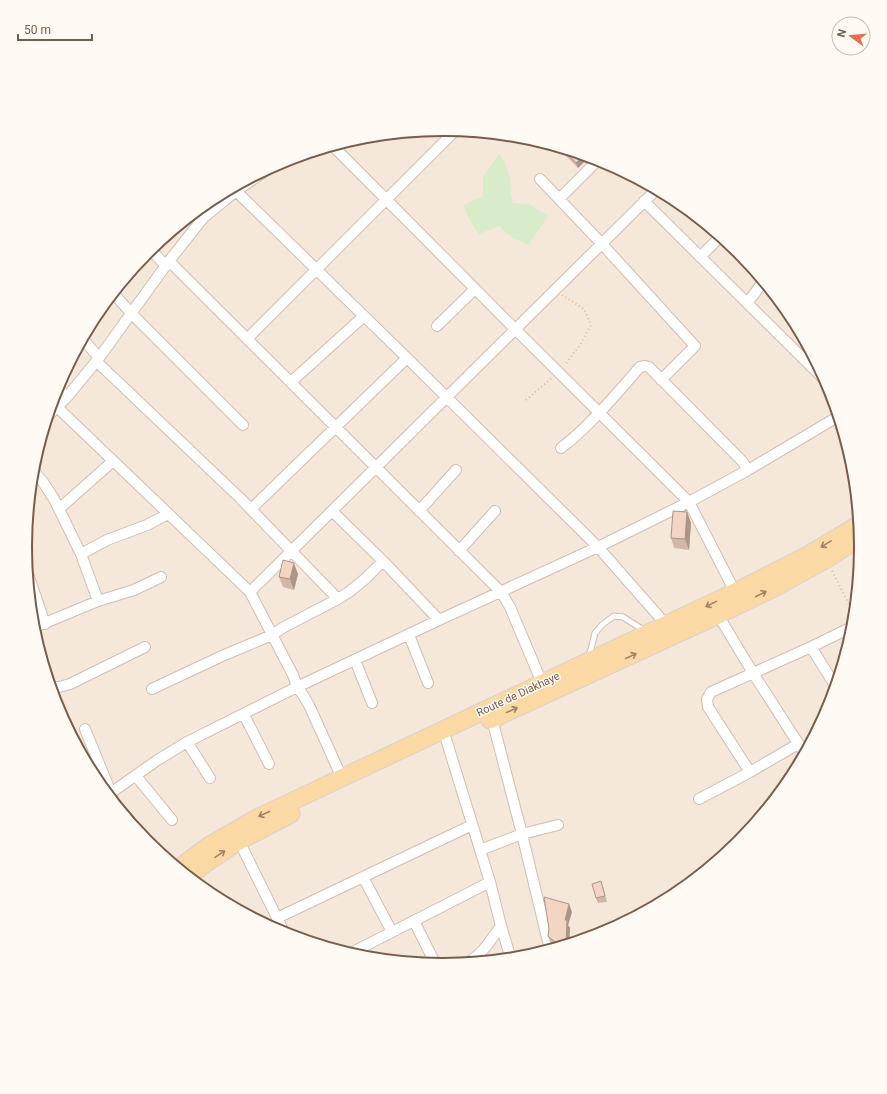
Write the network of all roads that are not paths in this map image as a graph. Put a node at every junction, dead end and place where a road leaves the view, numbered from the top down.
1 (450, 136) edge
2 (336, 150) edge
3 (593, 164) edge
4 (540, 179) dead end
5 (237, 192) edge
6 (653, 193) edge
7 (386, 199) junction
8 (559, 199) junction
9 (644, 202) junction
10 (198, 218) edge
11 (717, 240) edge
12 (602, 244) junction
13 (156, 253) edge
14 (700, 257) junction
15 (168, 263) junction
16 (316, 269) junction
17 (761, 285) edge
18 (475, 289) junction
19 (116, 297) edge
20 (747, 303) junction
21 (131, 313) junction
22 (364, 316) junction
23 (437, 326) dead end
24 (515, 330) junction
25 (247, 338) junction
26 (86, 343) edge
27 (407, 358) junction
28 (97, 359) junction
29 (815, 371) edge
30 (661, 380) junction
31 (291, 382) junction
32 (62, 392) edge
33 (67, 397) junction
34 (447, 397) junction
35 (57, 407) joint
36 (599, 412) junction
37 (834, 419) edge
38 (243, 425) dead end
39 (335, 427) junction
40 (561, 448) dead end
41 (113, 461) junction
42 (376, 468) junction
43 (456, 470) dead end
44 (748, 470) junction
45 (39, 477) edge
46 (689, 502) junction
47 (59, 509) junction
48 (251, 509) junction
49 (332, 511) junction
50 (419, 511) junction
51 (495, 511) dead end
52 (168, 514) junction
53 (854, 527) edge
54 (855, 541) edge
55 (598, 547) junction
56 (292, 551) junction
57 (459, 551) junction
58 (81, 554) junction
59 (383, 561) junction
60 (161, 577) dead end
61 (250, 592) junction
62 (501, 592) junction
63 (736, 592) junction
64 (35, 596) edge
65 (338, 599) junction
66 (98, 601) junction
67 (718, 615) junction
68 (439, 620) junction
69 (45, 624) junction
70 (40, 626) edge
71 (671, 630) junction
72 (846, 630) edge
73 (648, 634) junction
74 (409, 635) junction
75 (272, 636) junction
76 (145, 647) dead end
77 (811, 647) junction
78 (355, 660) junction
79 (588, 662) junction
80 (752, 673) junction
81 (832, 682) edge
82 (428, 683) dead end
83 (542, 683) junction
84 (57, 687) edge
85 (152, 688) dead end
86 (297, 688) junction
87 (372, 703) dead end
88 (244, 715) junction
89 (492, 719) junction
90 (85, 729) dead end
91 (446, 739) junction
92 (187, 742) junction
93 (798, 744) junction
94 (802, 750) edge
95 (269, 764) dead end
96 (750, 772) junction
97 (136, 776) junction
98 (210, 778) dead end
99 (342, 778) junction
100 (105, 782) edge
101 (113, 792) edge
102 (699, 799) dead end
103 (172, 820) dead end
104 (472, 825) junction
105 (558, 825) dead end
106 (522, 834) junction
107 (239, 841) junction
108 (480, 850) junction
109 (183, 865) edge
110 (193, 873) edge
111 (363, 877) junction
112 (490, 882) junction
113 (277, 918) junction
114 (414, 921) junction
115 (280, 924) edge
116 (501, 926) junction
117 (392, 932) junction
118 (549, 944) edge
119 (361, 948) joint
120 (358, 950) edge
121 (509, 953) edge
122 (477, 957) edge
123 (432, 958) edge

1 - 7 street
2 - 7 street
3 - 8 street
4 - 8 street
5 - 16 street
6 - 9 street
7 - 16 street
7 - 18 street
8 - 12 street
9 - 12 street
9 - 14 street
10 - 15 street
11 - 14 street
12 - 24 street
12 - 30 street
13 - 15 street
14 - 20 street
15 - 21 street
15 - 25 street
16 - 22 street
16 - 25 street
17 - 20 street
18 - 23 street
18 - 24 street
19 - 21 street
20 - 29 street
21 - 28 street
21 - 38 street
22 - 27 street
22 - 31 street
24 - 34 street
24 - 36 street
25 - 31 street
26 - 28 street
27 - 34 street
27 - 39 street
28 - 33 street
28 - 48 street
30 - 36 street
30 - 44 street
31 - 39 street
32 - 33 street
33 - 35 street
34 - 42 street
34 - 55 street
35 - 41 street
36 - 40 street
36 - 46 street
37 - 44 street
39 - 42 street
39 - 48 street
41 - 47 street
41 - 52 street
42 - 49 street
42 - 50 street
43 - 50 street
44 - 46 street
45 - 47 street
46 - 55 street
46 - 63 street
47 - 58 street
48 - 56 street
49 - 56 street
49 - 59 street
50 - 57 street
51 - 57 street
52 - 58 street
52 - 61 street
53 -> 63 main road, Route de Diakhaye
67 -> 54 main road, Route de Diakhaye
55 - 62 street
55 - 71 street
56 - 61 street
56 - 65 street
57 - 62 street
58 - 66 street
59 - 65 street
59 - 68 street
60 - 66 street
61 - 75 street
62 - 68 street
62 - 83 street
63 -> 71 main road, Route de Diakhaye
64 - 69 street
65 - 75 street
66 - 69 street
67 - 71 main road, Route de Diakhaye
67 - 80 street
68 - 74 street
69 - 70 street
71 - 73 main road, Route de Diakhaye
89 -> 71 main road, Route de Diakhaye
72 - 77 street
73 - 79 main road, Route de Diakhaye
73 - 79 lane
74 - 78 street
74 - 82 street
75 - 85 street
75 - 86 street
76 - 84 street
77 - 80 street
77 - 81 street
78 - 86 street
78 - 87 street
79 - 83 main road, Route de Diakhaye
80 - 93 street
80 - 96 street
83 - 99 main road, Route de Diakhaye
86 - 88 street
86 - 99 street
88 - 92 street
88 - 95 street
89 - 91 main road, Route de Diakhaye
89 - 106 street
90 - 100 street
91 - 104 street
91 - 107 main road, Route de Diakhaye
92 - 97 street
92 - 98 street
93 - 94 street
93 - 96 street
96 - 102 street
97 - 101 street
97 - 103 street
99 -> 109 main road, Route de Diakhaye
104 - 108 street
104 - 111 street
105 - 106 street
106 - 108 street
106 - 118 street
110 -> 107 main road, Route de Diakhaye
107 - 113 street
108 - 112 street
111 - 113 street
111 - 117 street
112 - 114 street
112 - 116 street
113 - 115 street
114 - 117 street
114 - 123 street
116 - 121 street
116 - 122 street
117 - 119 street
119 - 120 street

